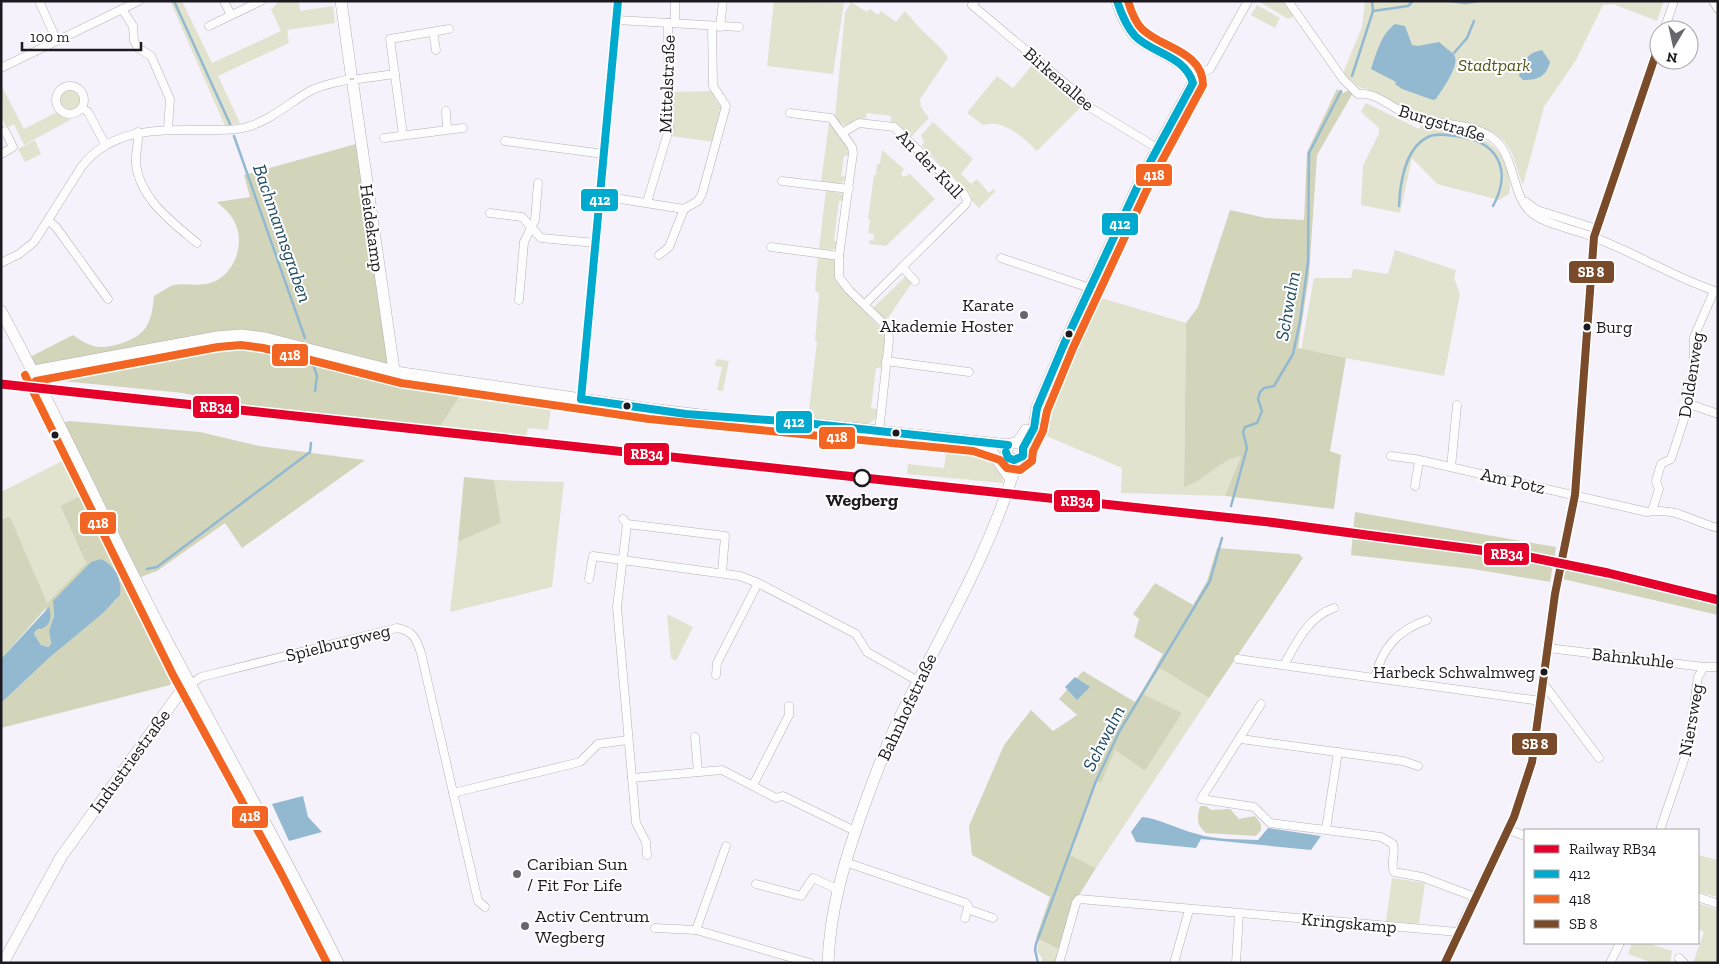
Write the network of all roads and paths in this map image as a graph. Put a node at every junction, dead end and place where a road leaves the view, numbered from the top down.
1 (39, 1) edge
2 (139, 1) edge
3 (224, 1) edge
4 (261, 1) edge
5 (340, 1) edge
6 (618, 1) edge
7 (675, 1) edge
8 (723, 1) edge
9 (975, 1) edge
10 (1117, 1) edge
11 (1248, 1) edge
12 (1288, 1) edge
13 (1674, 1) edge
14 (1713, 1) edge
15 (122, 9) junction
16 (1718, 9) edge
17 (231, 15) junction
18 (617, 20) junction
19 (1667, 20) edge
20 (672, 23) junction
21 (209, 26) dead end
22 (712, 26) junction
23 (720, 27) junction
24 (739, 27) dead end
25 (449, 30) dead end
26 (433, 32) junction
27 (57, 41) junction
28 (436, 50) dead end
29 (1, 68) edge
30 (1650, 70) edge
31 (395, 74) junction
32 (1192, 77) junction
33 (352, 79) junction
34 (82, 108) dead end
35 (446, 111) dead end
36 (790, 113) dead end
37 (463, 128) dead end
38 (168, 129) junction
39 (448, 129) junction
40 (4, 131) dead end
41 (138, 132) junction
42 (842, 132) junction
43 (404, 135) junction
44 (384, 138) dead end
45 (505, 141) dead end
46 (105, 144) junction
47 (1157, 148) junction
48 (1, 154) edge
49 (604, 154) junction
50 (782, 181) dead end
51 (538, 183) dead end
52 (849, 189) junction
53 (600, 196) junction
54 (647, 202) junction
55 (684, 209) junction
56 (490, 213) dead end
57 (49, 221) junction
58 (531, 229) junction
59 (1595, 233) junction
60 (196, 243) dead end
61 (596, 243) junction
62 (771, 247) dead end
63 (659, 255) dead end
64 (839, 256) junction
65 (1001, 258) dead end
66 (1, 263) edge
67 (902, 267) junction
68 (916, 281) dead end
69 (1090, 288) junction
70 (1716, 292) edge
71 (108, 299) dead end
72 (519, 300) dead end
73 (865, 304) junction
74 (1, 311) edge
75 (886, 361) junction
76 (394, 370) junction
77 (34, 371) junction
78 (969, 372) dead end
79 (581, 399) junction
80 (1690, 404) junction
81 (1457, 405) dead end
82 (1718, 414) edge
83 (879, 430) junction
84 (959, 439) junction
85 (1014, 447) junction
86 (1392, 456) dead end
87 (1419, 461) junction
88 (1451, 467) junction
89 (1012, 479) junction
90 (1415, 486) dead end
91 (1575, 495) junction
92 (1652, 511) junction
93 (1718, 528) edge
94 (624, 560) junction
95 (722, 573) junction
96 (589, 579) dead end
97 (758, 583) junction
98 (1334, 608) dead end
99 (1427, 620) dead end
100 (1548, 648) junction
101 (1238, 659) dead end
102 (1284, 665) junction
103 (1718, 667) edge
104 (1704, 668) junction
105 (716, 675) dead end
106 (1375, 677) junction
107 (918, 681) junction
108 (1543, 683) junction
109 (191, 684) junction
110 (1541, 701) junction
111 (1261, 704) dead end
112 (790, 706) dead end
113 (696, 737) dead end
114 (1241, 739) junction
115 (628, 740) junction
116 (1338, 752) junction
117 (1598, 758) dead end
118 (1418, 766) dead end
119 (698, 772) junction
120 (632, 778) junction
121 (753, 785) junction
122 (454, 793) junction
123 (1326, 829) junction
124 (1660, 829) edge
125 (855, 830) junction
126 (1509, 830) junction
127 (1524, 836) edge
128 (726, 846) dead end
129 (647, 855) dead end
130 (845, 862) junction
131 (756, 884) dead end
132 (838, 888) junction
133 (1475, 897) junction
134 (1699, 897) edge
135 (1718, 904) edge
136 (484, 907) dead end
137 (968, 907) junction
138 (1189, 910) junction
139 (1239, 914) junction
140 (964, 918) dead end
141 (993, 918) dead end
142 (655, 928) dead end
143 (696, 930) junction
144 (1458, 932) junction
145 (1620, 944) edge
146 (3, 963) edge
147 (338, 963) edge
148 (810, 963) edge
149 (828, 963) edge
150 (1059, 963) edge
151 (1174, 963) edge
152 (1236, 963) edge
153 (1445, 963) edge
154 (1610, 963) edge

1 - 27 street
2 - 15 street
3 - 17 street
4 - 17 street
5 - 33 street, Heidekamp
6 - 18 street
7 - 20 street, Mittelstraße
8 - 23 street
9 - 47 street, Birkenallee
10 - 32 street
11 - 32 street
12 - 59 street, Burgstraße
13 - 19 street
14 - 16 street
15 - 27 street
15 - 38 street
17 - 21 street
18 - 20 street
18 - 49 street
20 - 22 street
20 - 54 street, Mittelstraße
22 - 23 street
22 - 55 street
23 - 24 street
25 - 26 street
26 - 28 street
26 - 31 street
27 - 29 street
30 - 59 street
31 - 33 street
31 - 43 street
32 - 47 street, Bahnhofstraße
33 - 38 street
33 - 76 street, Heidekamp
34 - 46 street
35 - 39 street
36 - 42 street
37 - 39 street
38 - 41 street
39 - 43 street
40 - 48 street
41 - 46 street
41 - 60 street
42 - 52 street
42 - 67 street, An der Kull
43 - 44 street
45 - 49 street
46 - 57 street
47 - 69 street, Bahnhofstraße
49 - 53 street
50 - 52 street
51 - 58 street
52 - 64 street
53 - 54 street
53 - 61 street
54 - 55 street
55 - 63 street
56 - 58 street
57 - 66 street
57 - 71 street
58 - 61 street
58 - 72 street
59 - 70 street, Burgstraße
59 - 91 street
61 - 79 street
62 - 64 street
64 - 73 street
65 - 69 street
67 - 68 street
67 - 73 street, An der Kull
69 - 85 street, Bahnhofstraße
70 - 80 street, Doldenweg
73 - 75 street
74 - 77 street
75 - 78 street
75 - 83 street
76 - 77 street
76 - 79 street
77 - 109 street
79 - 83 street
80 - 82 street
80 - 92 street, Doldenweg
81 - 88 street
83 - 84 street
84 - 85 street
84 - 89 street
85 - 89 street, Bahnhofstraße
86 - 87 street, Am Potz
87 - 88 street, Am Potz
87 - 90 street
88 - 91 street, Am Potz
89 - 107 street, Bahnhofstraße
91 - 92 street, Am Potz
91 - 100 street
92 - 93 street, Am Potz
94 - 95 street
94 - 95 street
94 - 96 street
94 - 115 street
95 - 97 street
97 - 105 street
97 - 107 street
98 - 102 street
99 - 106 street
100 - 104 street, Bahnkuhle
100 - 108 street
101 - 102 street
102 - 106 street
103 - 104 street, Bahnkuhle
104 - 124 street, Niersweg
106 - 110 street
107 - 125 street, Bahnhofstraße
108 - 110 street
108 - 117 street
109 - 122 street, Spielburgweg
109 - 146 street, Industriestraße
109 - 147 street
110 - 126 street
111 - 114 street
112 - 121 street
113 - 119 street
114 - 116 street
114 - 123 street
115 - 120 street
115 - 122 street
116 - 118 street
116 - 123 street
119 - 120 street
119 - 121 street
120 - 129 street
121 - 125 street
122 - 136 street, Spielburgweg
123 - 133 street
125 - 130 street, Bahnhofstraße
126 - 127 street
126 - 133 street
128 - 143 street
130 - 132 street, Bahnhofstraße
130 - 137 street
131 - 132 street
132 - 149 street, Bahnhofstraße
133 - 144 street
134 - 135 street
137 - 140 street
137 - 141 street
138 - 139 street, Kringskamp
138 - 150 street, Kringskamp
138 - 151 street
139 - 144 street, Kringskamp
139 - 152 street
142 - 143 street
143 - 148 street
144 - 153 street
145 - 154 street

